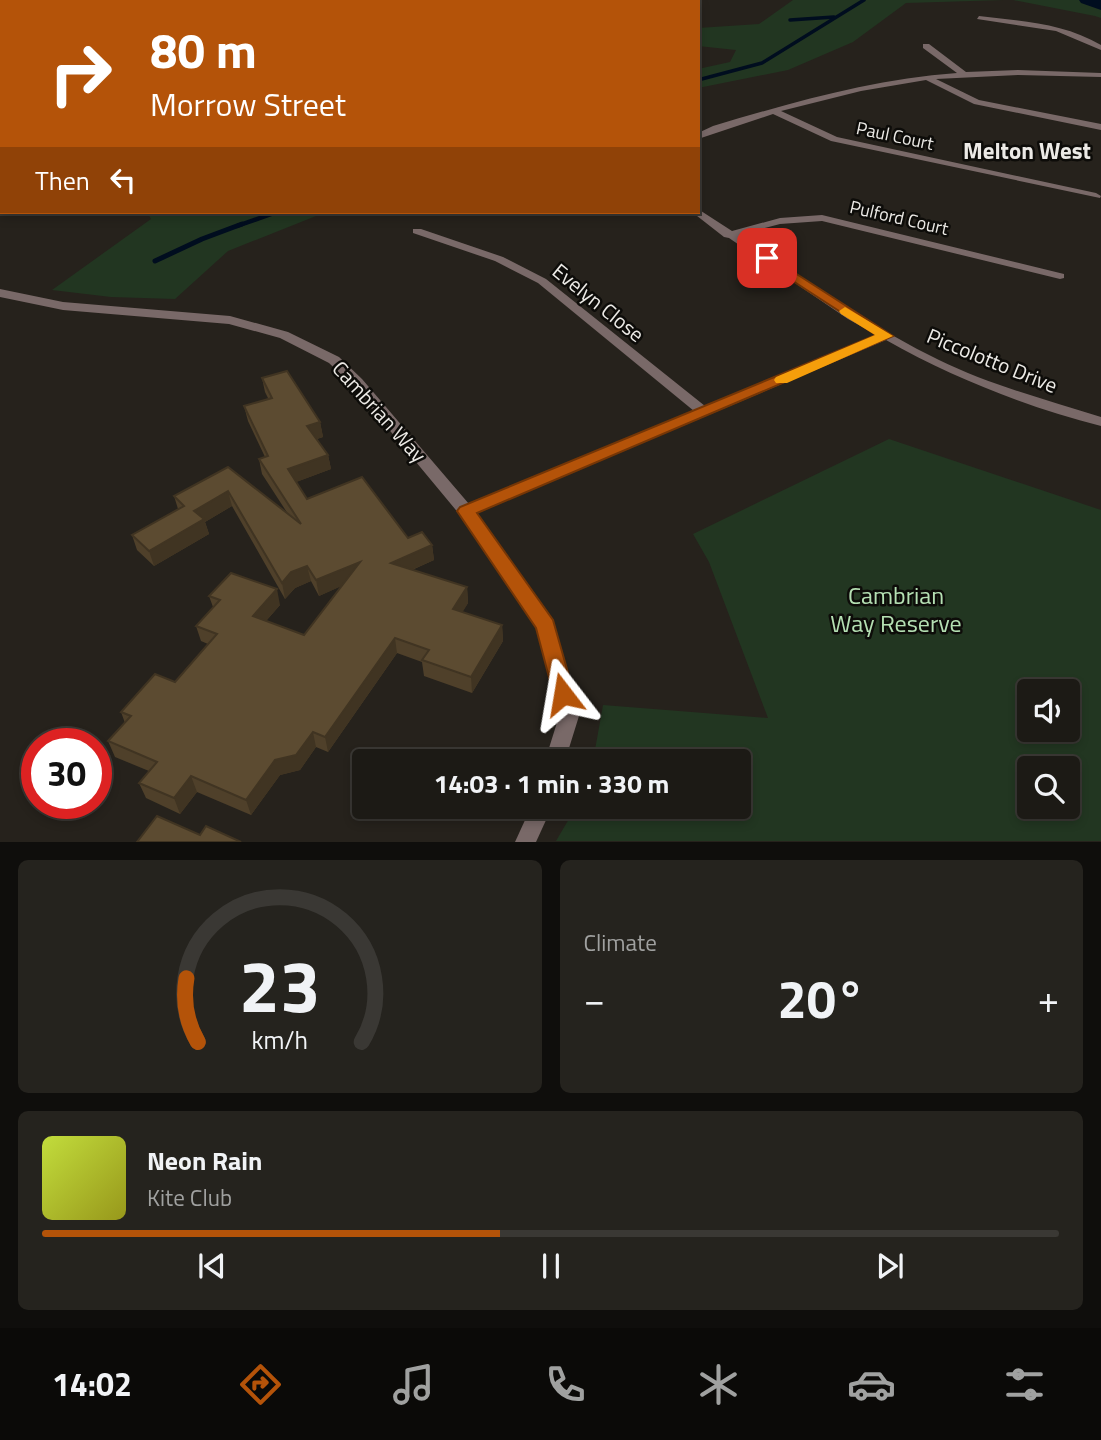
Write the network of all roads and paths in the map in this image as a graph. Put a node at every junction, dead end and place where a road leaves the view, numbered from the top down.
1 (979, 18) dead end
2 (926, 46) dead end
3 (1101, 48) edge
4 (963, 73) junction
5 (1101, 75) edge
6 (927, 77) junction
7 (773, 111) junction
8 (1101, 127) edge
9 (700, 135) edge
10 (1096, 196) dead end
11 (700, 214) edge
12 (416, 231) dead end
13 (728, 235) junction
14 (1059, 276) dead end
15 (3, 297) edge
16 (886, 336) junction
17 (705, 412) junction
18 (1101, 422) edge
19 (466, 511) junction
20 (559, 749) edge
21 (536, 819) edge
22 (525, 842) edge

1 - 3 street
2 - 4 street
4 - 5 street
4 - 6 street
6 - 7 street
6 - 8 street
7 - 9 street
7 - 10 street, Paul Court
11 - 13 street, Piccolotto Drive
12 - 17 street, Evelyn Close
13 - 14 street, Pulford Court
13 - 16 street, Piccolotto Drive
15 - 19 street, Cambrian Way
16 - 17 street
16 - 18 street, Piccolotto Drive
17 - 19 street
19 - 20 street, Cambrian Way
21 - 22 street

